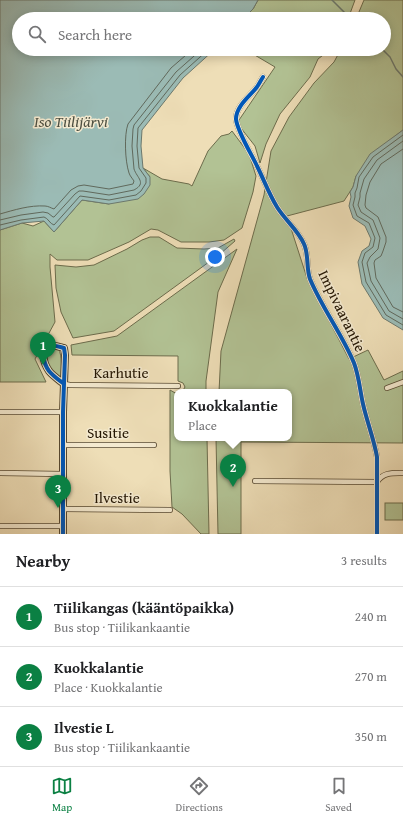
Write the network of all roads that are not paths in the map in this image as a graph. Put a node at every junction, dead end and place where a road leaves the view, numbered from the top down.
1 (263, 77) dead end
2 (403, 382) edge
3 (64, 384) junction
4 (178, 386) dead end
5 (387, 388) dead end
6 (0, 412) edge
7 (63, 412) junction
8 (63, 445) junction
9 (154, 445) dead end
10 (0, 473) edge
11 (403, 473) edge
12 (63, 474) junction
13 (255, 481) dead end
14 (377, 482) junction
15 (63, 509) junction
16 (170, 510) dead end
17 (0, 526) edge
18 (63, 526) junction
19 (63, 534) edge
20 (377, 534) edge

1 - 14 street, Impivaarantie
2 - 5 street
3 - 3 street
3 - 4 street, Karhutie
3 - 7 street
6 - 7 street
7 - 8 street
8 - 9 street, Susitie
8 - 12 street
10 - 12 street
11 - 14 street
12 - 15 street
13 - 14 street
14 - 20 street, Impivaarantie
15 - 16 street, Ilvestie
15 - 18 street
17 - 18 street
18 - 19 street

